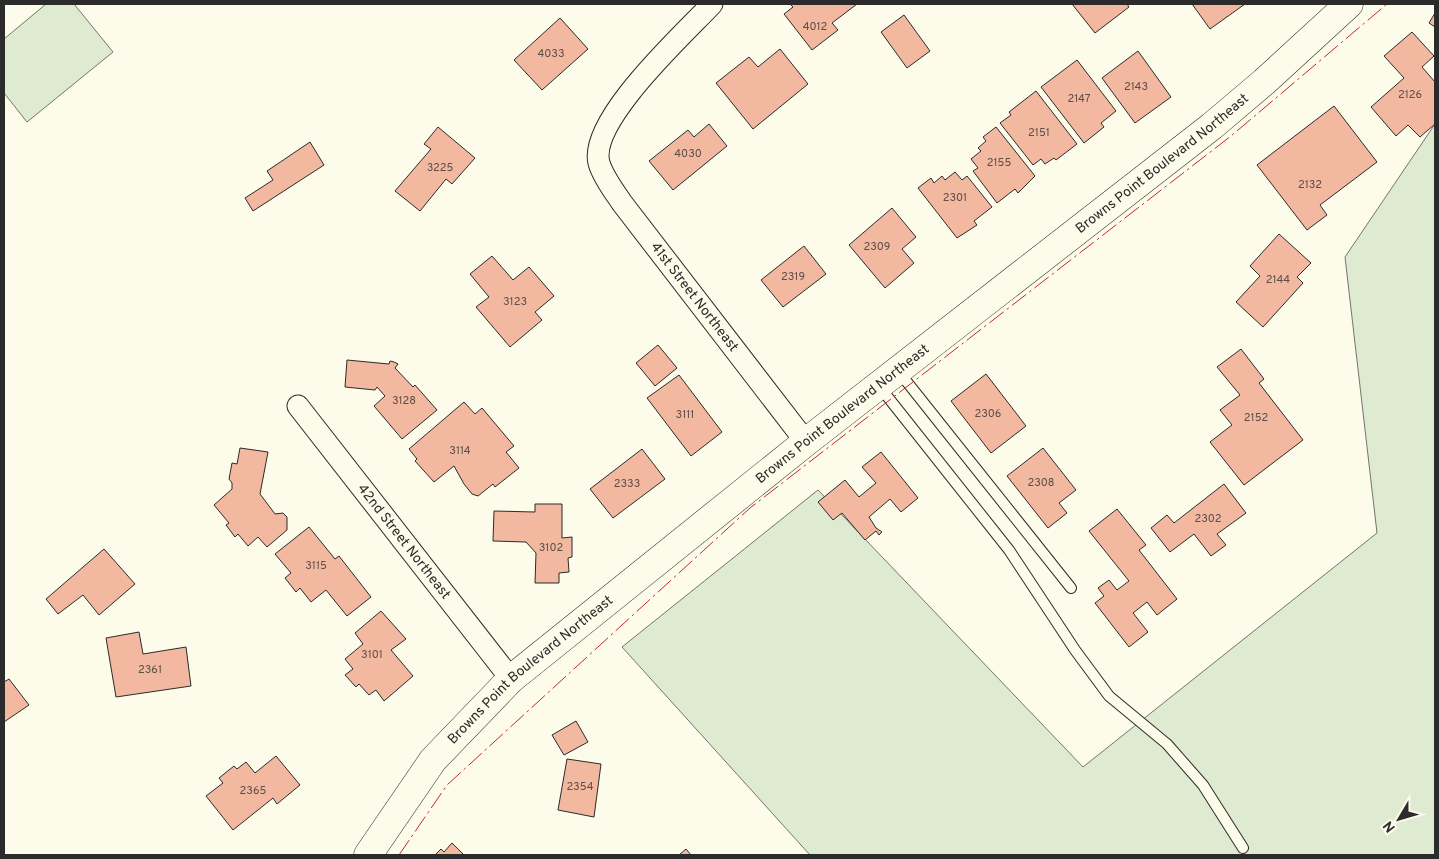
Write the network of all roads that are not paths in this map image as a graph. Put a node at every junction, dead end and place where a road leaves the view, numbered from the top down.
1 (712, 4) edge
2 (1350, 4) edge
3 (889, 378) junction
4 (298, 406) dead end
5 (806, 442) junction
6 (1071, 588) dead end
7 (511, 679) junction
8 (1244, 848) dead end
9 (368, 855) edge

1 - 5 street, 41st Street Northeast
2 - 3 street, Browns Point Boulevard Northeast
3 - 5 street, Browns Point Boulevard Northeast
3 - 6 lane
3 - 8 lane
4 - 7 street, 42nd Street Northeast
5 - 7 street, Browns Point Boulevard Northeast
7 - 9 street, Browns Point Boulevard Northeast

